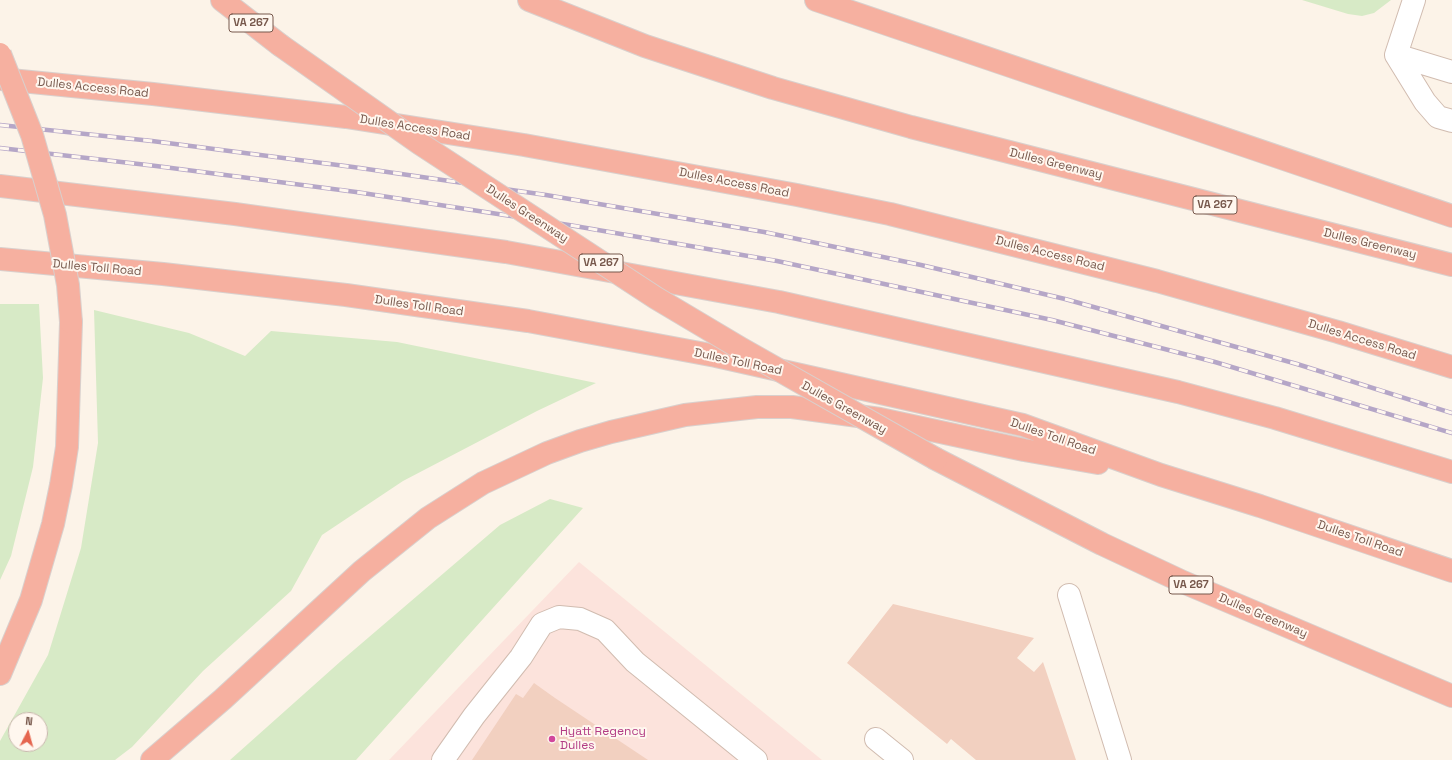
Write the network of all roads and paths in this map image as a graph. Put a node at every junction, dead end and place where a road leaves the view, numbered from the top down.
1 (222, 0) edge
2 (529, 0) edge
3 (816, 0) edge
4 (1414, 0) edge
5 (0, 54) edge
6 (1396, 55) junction
7 (1452, 72) edge
8 (0, 74) edge
9 (0, 79) edge
10 (52, 84) junction
11 (1445, 119) edge
12 (0, 186) edge
13 (0, 200) edge
14 (145, 204) junction
15 (1452, 216) edge
16 (0, 259) edge
17 (1452, 265) edge
18 (1452, 367) edge
19 (1452, 472) edge
20 (1161, 475) junction
21 (1452, 571) edge
22 (1069, 595) dead end
23 (0, 674) edge
24 (1452, 696) edge
25 (876, 739) dead end
26 (152, 760) edge
27 (443, 760) edge
28 (756, 760) edge
29 (902, 760) edge
30 (1120, 760) edge

1 - 24 highway, Dulles Greenway / VA 267, bridge
2 - 17 highway, Dulles Greenway / VA 267
3 - 15 highway
4 - 6 street
5 - 23 highway, bridge
6 - 7 street
6 - 11 street
8 - 10 highway
9 - 10 highway, Dulles Access Road
10 - 18 highway, Dulles Access Road
12 - 14 highway
13 - 14 highway
14 - 19 highway
16 - 20 highway, Dulles Toll Road
20 - 21 highway, Dulles Toll Road
20 - 26 highway
22 - 30 street
25 - 29 street
27 - 28 street

